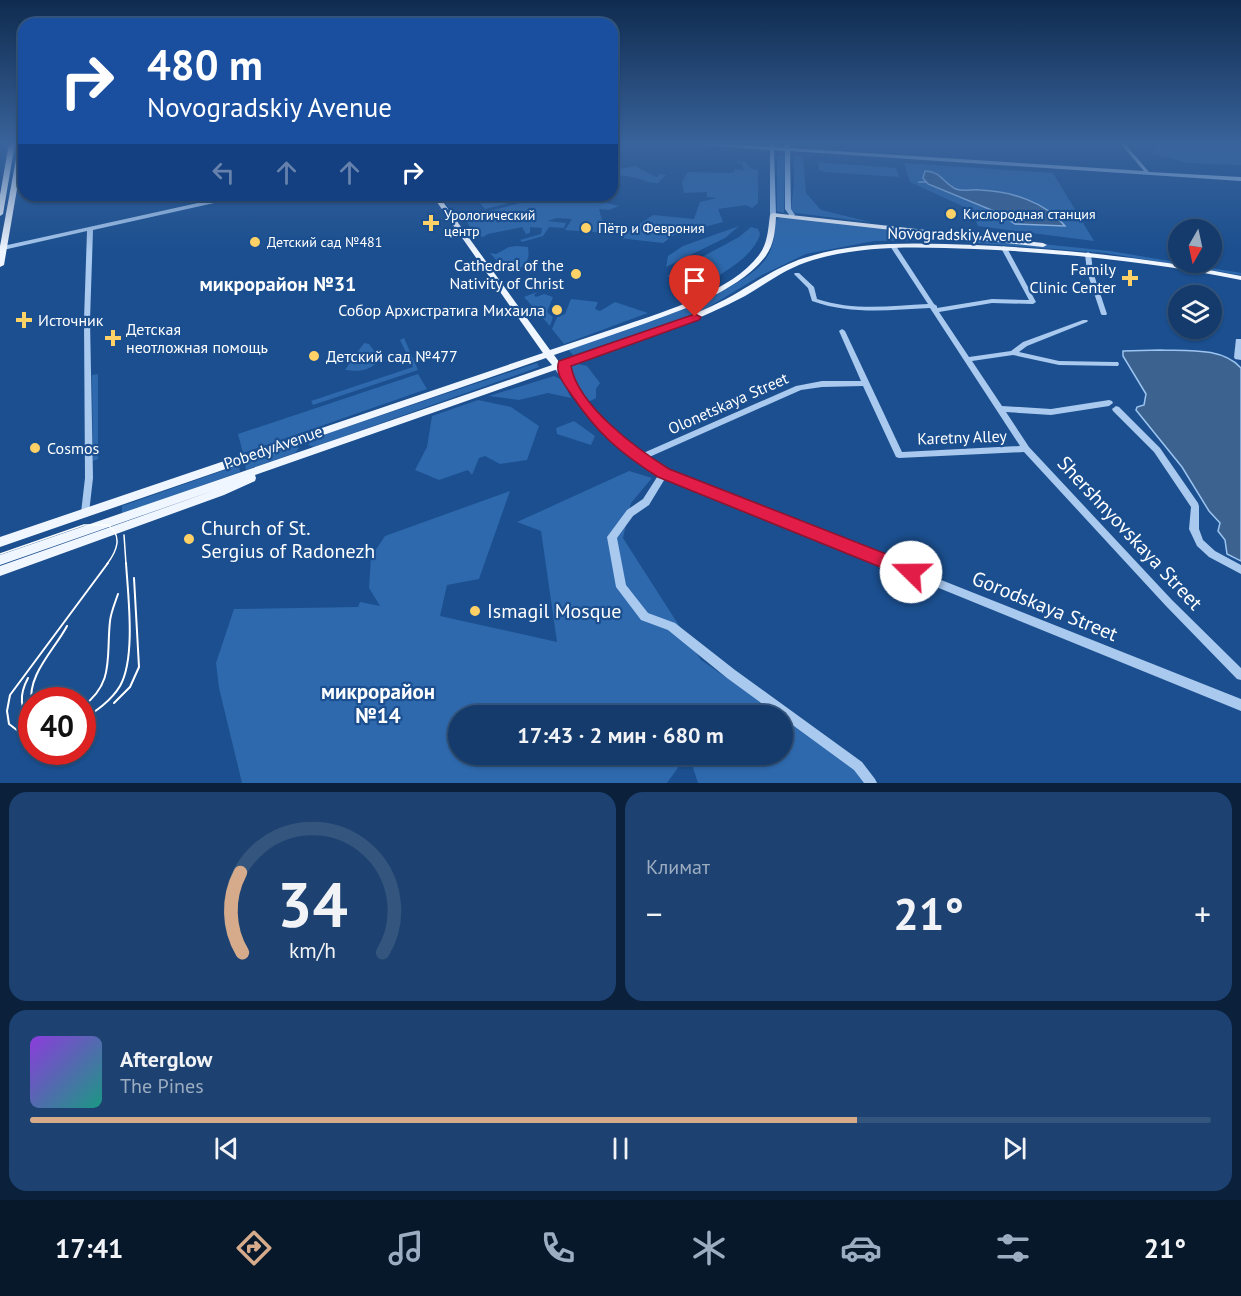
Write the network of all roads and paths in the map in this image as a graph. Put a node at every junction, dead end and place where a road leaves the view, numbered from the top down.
1 (6, 180) edge
2 (15, 180) edge
3 (772, 180) edge
4 (788, 180) edge
5 (214, 201) edge
6 (439, 201) edge
7 (445, 201) edge
8 (0, 214) edge
9 (773, 215) junction
10 (792, 215) junction
11 (90, 228) junction
12 (893, 246) junction
13 (2, 248) edge
14 (1004, 248) junction
15 (1088, 254) junction
16 (1168, 260) edge
17 (0, 266) edge
18 (1222, 269) edge
19 (1241, 273) edge
20 (797, 274) dead end
21 (1241, 278) edge
22 (936, 308) junction
23 (1104, 314) dead end
24 (1085, 321) dead end
25 (842, 331) dead end
26 (1241, 341) edge
27 (1013, 353) junction
28 (968, 358) junction
29 (1241, 358) edge
30 (555, 359) junction
31 (1115, 364) dead end
32 (866, 383) junction
33 (1001, 409) junction
34 (301, 439) junction
35 (1026, 449) junction
36 (305, 454) junction
37 (640, 458) junction
38 (664, 473) junction
39 (85, 513) junction
40 (33, 531) junction
41 (0, 535) edge
42 (0, 542) edge
43 (2, 568) edge
44 (1241, 570) edge
45 (1241, 675) edge
46 (1241, 705) edge
47 (871, 783) edge

1 - 8 main road
2 - 13 main road
3 - 9 street
4 - 10 street
5 - 11 street
6 - 30 main road
7 - 30 main road
9 - 10 main road, Novogradskiy Avenue
9 - 30 main road
10 - 16 main road, Novogradskiy Avenue
11 - 13 street
11 - 39 street
12 - 14 main road, Novogradskiy Avenue
12 - 22 street, Shershnyovskaya Street
12 - 30 main road, Novogradskiy Avenue
13 - 17 main road
14 - 15 main road, Novogradskiy Avenue
14 - 22 street
15 - 21 main road, Novogradskiy Avenue
15 - 23 street
18 - 19 main road
20 - 22 street
22 - 28 street, Shershnyovskaya Street
24 - 27 street
25 - 32 street
26 - 29 street
27 - 28 street
27 - 31 street
28 - 33 street, Shershnyovskaya Street
30 - 34 main road, Pobedy Avenue
30 - 36 main road, Pobedy Avenue
30 - 37 street, Gorodskaya Street
32 - 35 street, Karetny Alley
32 - 37 street, Olonetskaya Street
33 - 35 street, Shershnyovskaya Street
33 - 44 street
34 - 36 main road
34 - 39 main road, Pobedy Avenue
35 - 45 street, Shershnyovskaya Street
36 - 43 main road, Pobedy Avenue
37 - 38 street, Gorodskaya Street
38 - 46 street, Gorodskaya Street
38 - 47 street
39 - 40 main road, Pobedy Avenue
40 - 41 main road
40 - 42 main road, Pobedy Avenue

